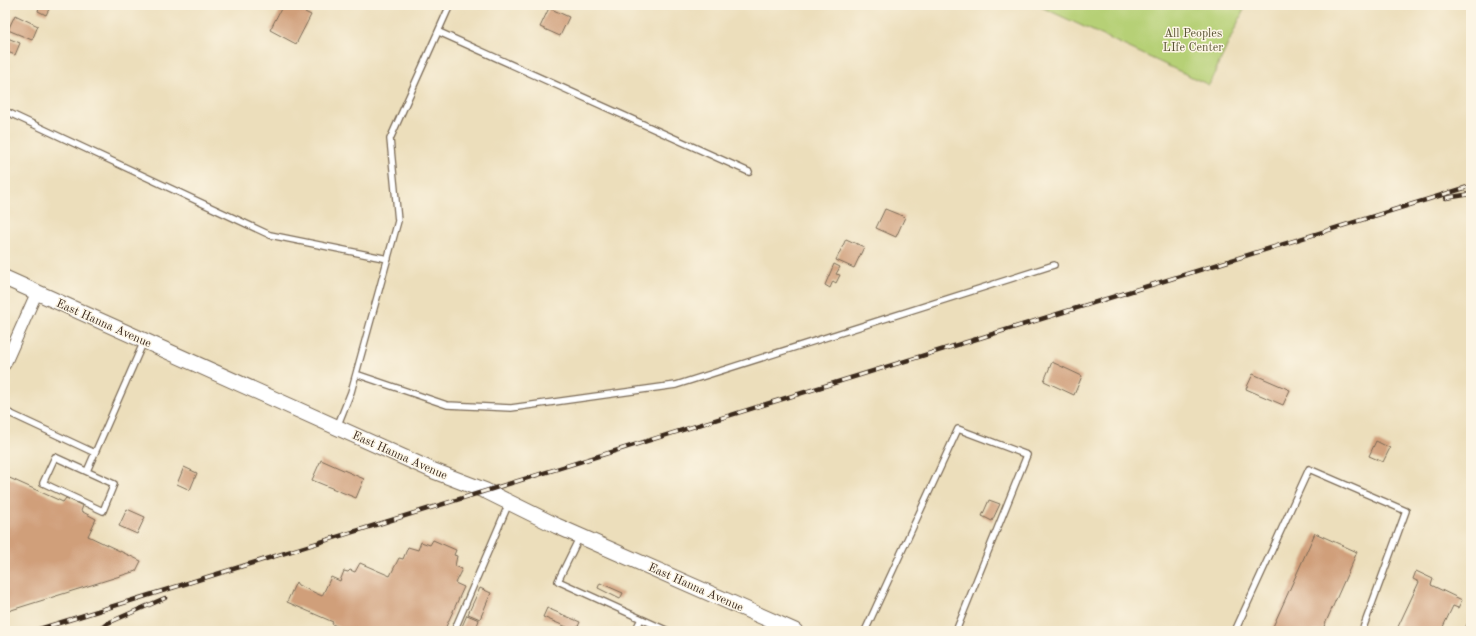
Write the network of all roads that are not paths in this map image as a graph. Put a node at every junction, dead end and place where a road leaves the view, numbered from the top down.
1 (450, 5) edge
2 (439, 32) junction
3 (5, 111) edge
4 (749, 172) dead end
5 (388, 258) junction
6 (1054, 265) dead end
7 (5, 278) edge
8 (37, 292) junction
9 (144, 340) junction
10 (5, 364) edge
11 (356, 374) junction
12 (5, 411) edge
13 (337, 428) junction
14 (95, 454) junction
15 (87, 471) junction
16 (509, 502) junction
17 (580, 536) junction
18 (641, 619) junction
19 (1471, 624) edge
20 (454, 631) edge
21 (636, 631) edge
22 (668, 631) edge
23 (795, 631) edge
24 (865, 631) edge
25 (956, 631) edge
26 (1235, 631) edge
27 (1362, 631) edge
28 (1468, 631) edge

1 - 2 lane
2 - 4 lane
2 - 5 lane
3 - 5 lane
5 - 11 lane
6 - 11 lane
7 - 8 street, East Hanna Avenue
8 - 9 street, East Hanna Avenue
8 - 10 street
9 - 13 street, East Hanna Avenue
9 - 14 lane
11 - 13 lane
12 - 14 lane
13 - 16 street, East Hanna Avenue
14 - 15 lane
15 - 15 lane
16 - 17 street, East Hanna Avenue
16 - 20 lane
17 - 18 lane
17 - 23 street, East Hanna Avenue
18 - 21 lane
18 - 22 lane
19 - 28 lane
24 - 25 lane
26 - 27 lane

